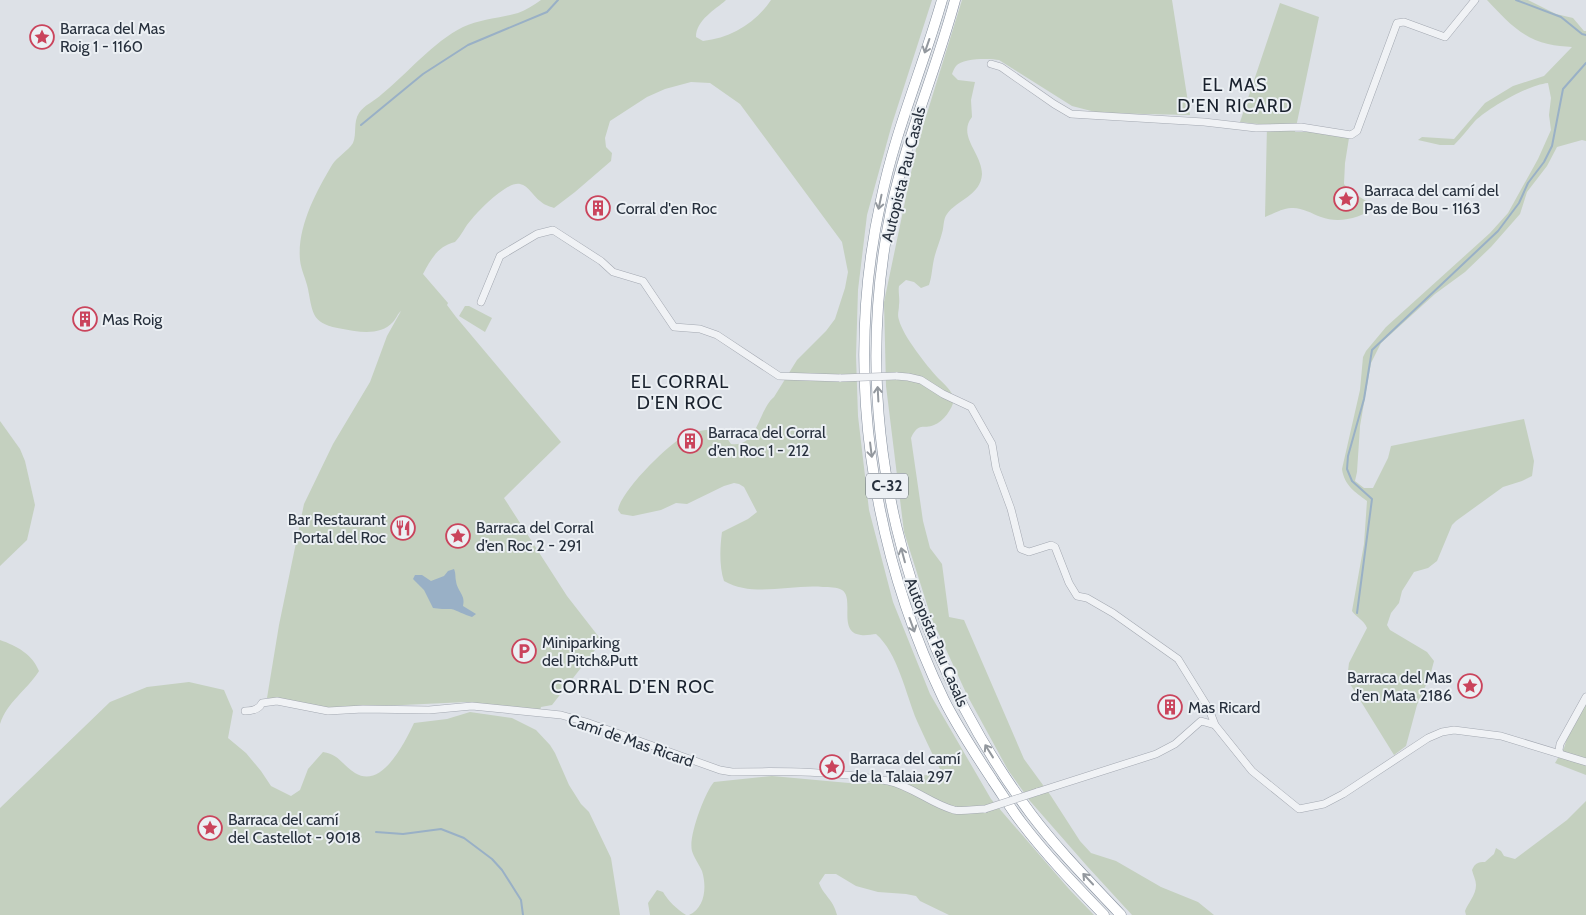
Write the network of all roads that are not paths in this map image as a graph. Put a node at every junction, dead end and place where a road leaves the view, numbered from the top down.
1 (942, 0) edge
2 (955, 0) edge
3 (1475, 0) edge
4 (991, 64) dead end
5 (481, 302) dead end
6 (1586, 697) edge
7 (245, 711) dead end
8 (1215, 725) junction
9 (1560, 754) junction
10 (1586, 762) edge
11 (1104, 915) edge
12 (1121, 915) edge

1 -> 11 highway, Autopista Pau Casals / C-32
12 -> 2 highway, Autopista Pau Casals / C-32
3 - 4 street
5 - 8 street, bridge
6 - 9 street
7 - 8 street, Camí de Mas Ricard, bridge
8 - 9 street
9 - 10 street

